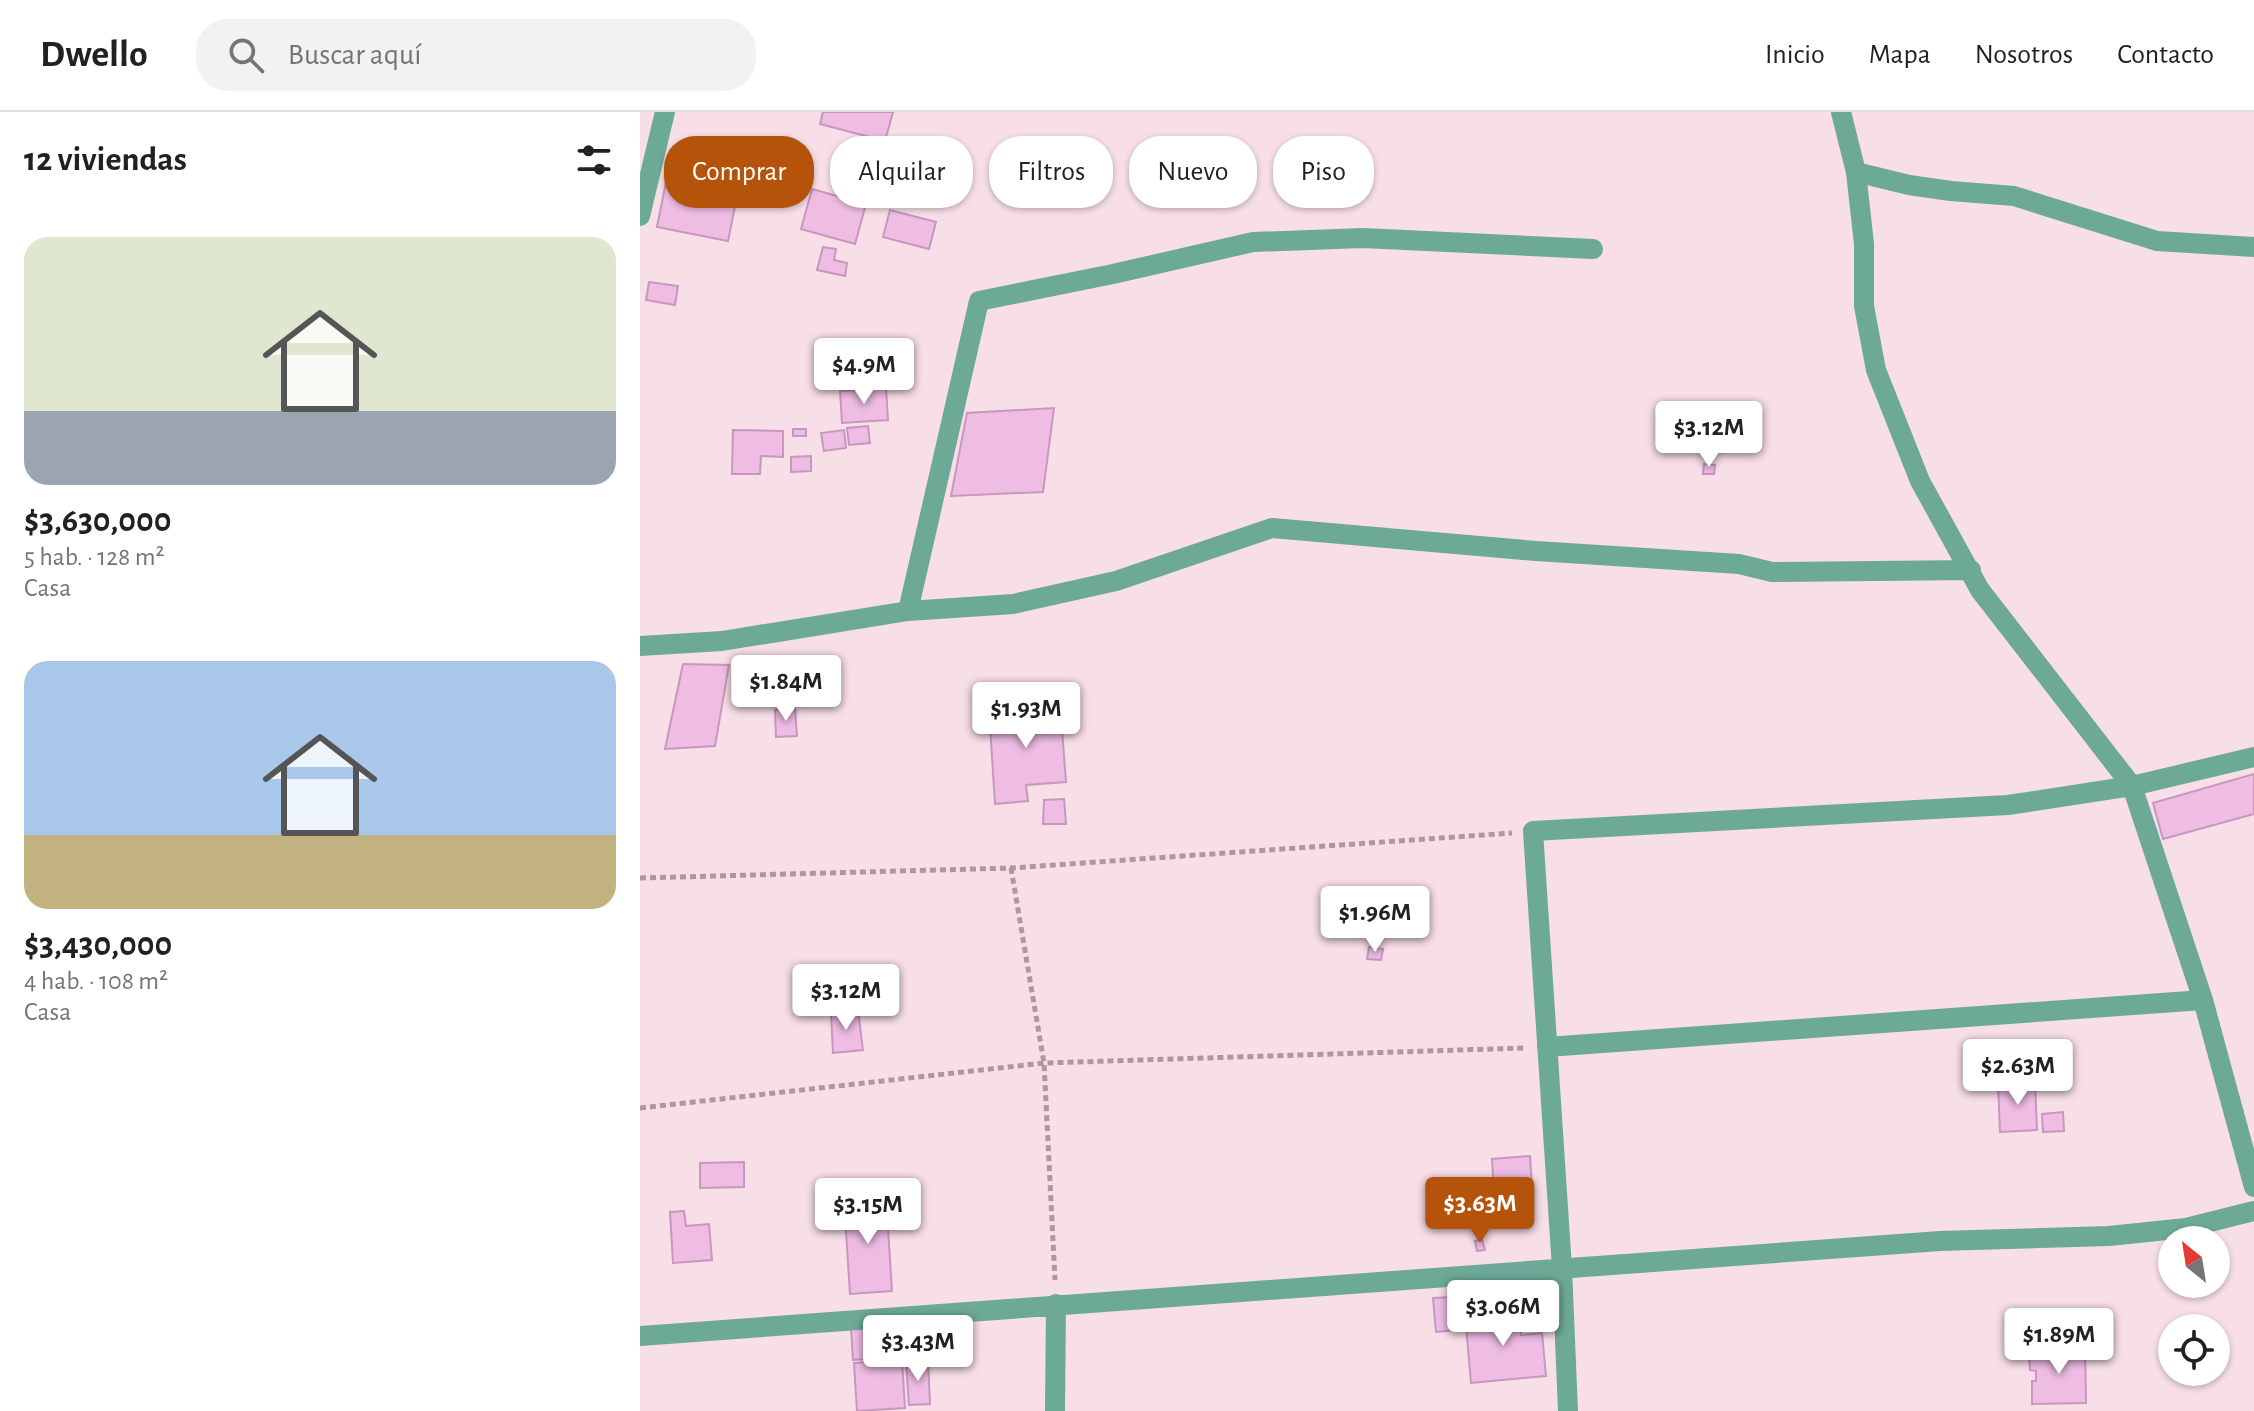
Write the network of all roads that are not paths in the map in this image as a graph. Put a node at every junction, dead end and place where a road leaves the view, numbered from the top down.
1 (665, 112) edge
2 (1841, 112) edge
3 (1856, 172) junction
4 (640, 216) edge
5 (2254, 247) edge
6 (1593, 249) dead end
7 (1971, 570) junction
8 (908, 611) junction
9 (640, 646) edge
10 (2254, 757) edge
11 (2132, 786) junction
12 (2203, 1000) junction
13 (1547, 1047) junction
14 (2254, 1187) edge
15 (2254, 1211) edge
16 (1562, 1268) junction
17 (1056, 1304) junction
18 (640, 1336) edge
19 (1055, 1411) edge
20 (1568, 1411) edge

1 - 4 street
2 - 3 street
3 - 5 street
3 - 7 street
6 - 8 street
7 - 8 street
7 - 11 street
8 - 9 street
10 - 11 street
11 - 12 street
11 - 13 street
12 - 13 street
12 - 14 street
13 - 16 street
15 - 16 street
16 - 17 street
16 - 20 street
17 - 18 street
17 - 19 street

